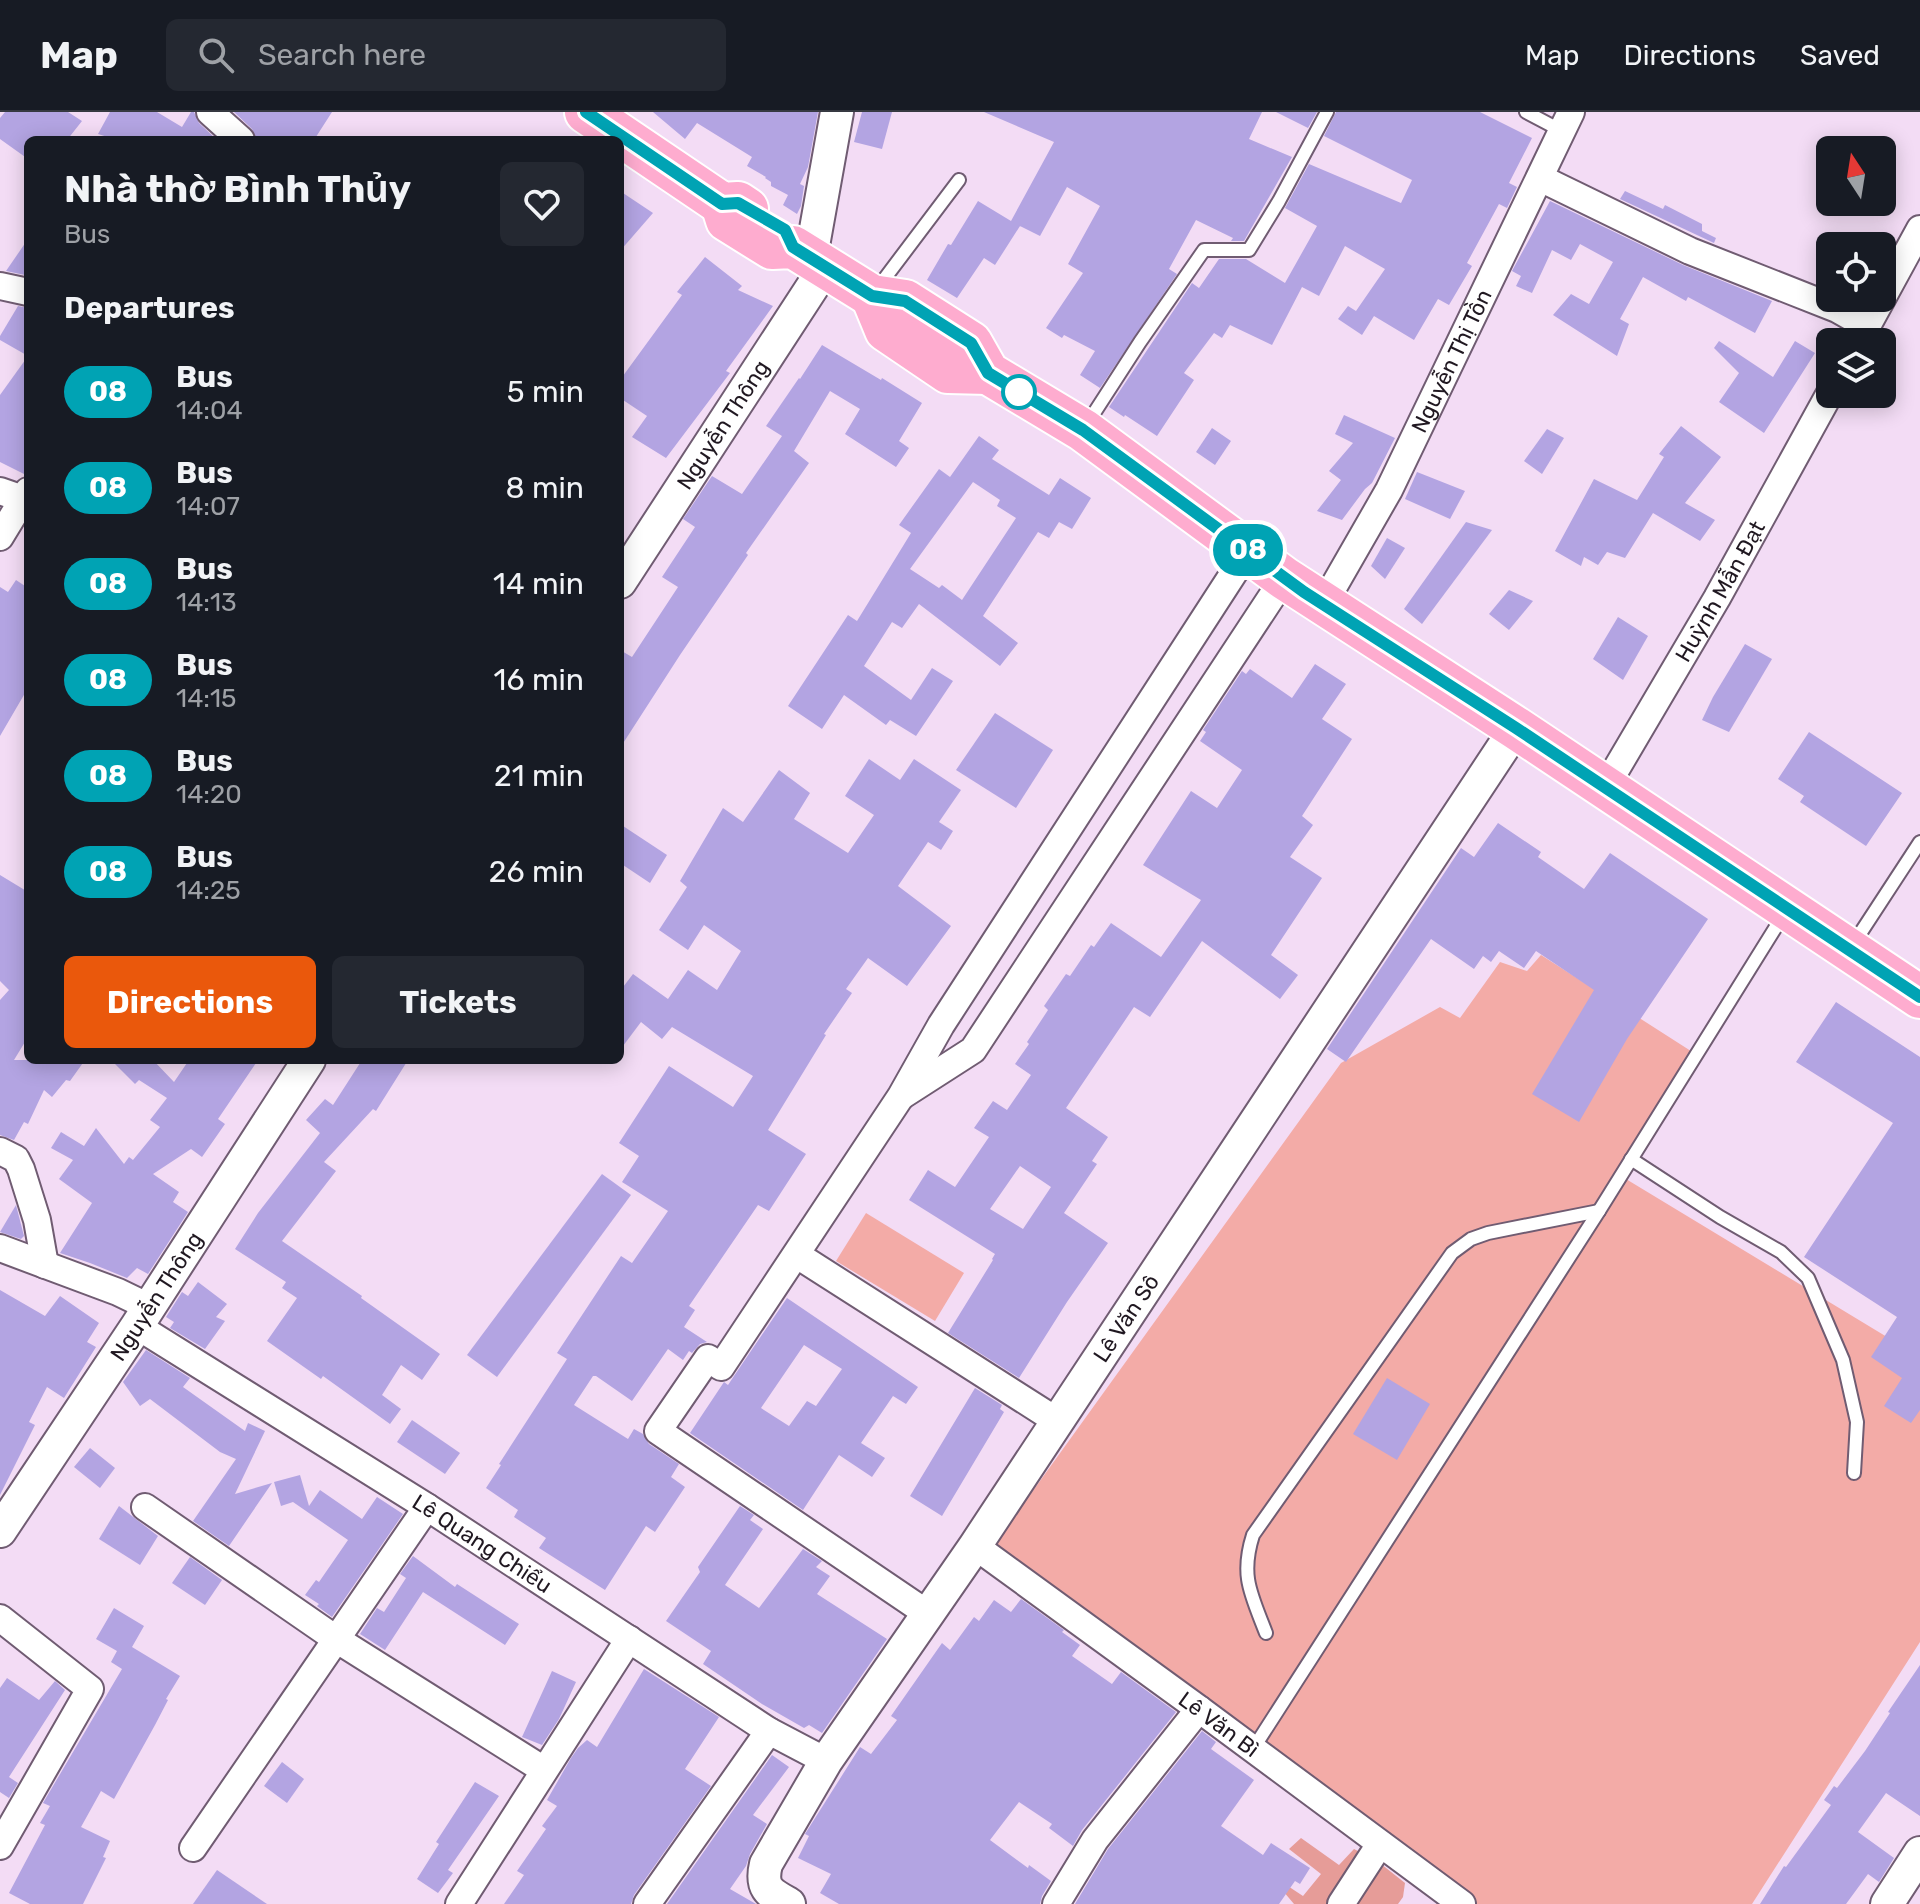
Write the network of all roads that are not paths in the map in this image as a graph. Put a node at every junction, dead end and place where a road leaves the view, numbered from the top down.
1 (210, 112) edge
2 (586, 112) edge
3 (837, 112) edge
4 (1327, 112) edge
5 (1526, 112) edge
6 (1567, 122) edge
7 (237, 136) edge
8 (621, 136) edge
9 (624, 138) edge
10 (1540, 178) junction
11 (959, 180) dead end
12 (1920, 229) edge
13 (810, 256) junction
14 (872, 296) junction
15 (1856, 328) edge
16 (1865, 328) edge
17 (1822, 408) edge
18 (1083, 430) junction
19 (17, 494) edge
20 (0, 537) edge
21 (1248, 551) junction
22 (624, 575) edge
23 (1284, 578) junction
24 (1323, 605) junction
25 (1516, 728) junction
26 (1605, 788) junction
27 (1920, 842) edge
28 (1788, 908) junction
29 (1850, 949) junction
30 (1920, 997) edge
31 (306, 1064) edge
32 (901, 1096) junction
33 (0, 1151) edge
34 (1631, 1159) junction
35 (1599, 1211) junction
36 (0, 1248) edge
37 (797, 1255) junction
38 (45, 1265) junction
39 (143, 1317) junction
40 (1057, 1421) junction
41 (1854, 1473) dead end
42 (145, 1507) dead end
43 (427, 1507) junction
44 (0, 1531) edge
45 (975, 1546) junction
46 (928, 1614) junction
47 (0, 1618) edge
48 (1266, 1633) dead end
49 (336, 1639) junction
50 (629, 1639) junction
51 (1199, 1709) junction
52 (769, 1731) junction
53 (1253, 1749) junction
54 (826, 1761) junction
55 (544, 1770) junction
56 (1380, 1844) junction
57 (0, 1846) edge
58 (193, 1848) dead end
59 (1920, 1853) edge
60 (459, 1904) edge
61 (647, 1904) edge
62 (789, 1904) edge
63 (1056, 1904) edge
64 (1341, 1904) edge
65 (1462, 1904) edge
66 (1887, 1904) edge

1 - 7 street
2 - 8 highway
3 - 13 street
4 - 18 lane
5 - 6 lane
6 - 10 street, Nguyễn Thị Tồn
9 - 13 highway
10 - 15 street
10 - 24 street, Nguyễn Thị Tồn
11 - 14 lane
12 - 16 street
13 - 14 highway
13 - 22 street, Nguyễn Thông
14 - 18 highway
17 - 26 street, Huỳnh Mẫn Đạt
18 - 21 highway
19 - 20 street
21 - 23 highway
21 - 32 street
23 - 24 highway
23 - 32 street
24 - 25 highway
25 - 26 highway
25 - 40 street, Lê Văn Sô
26 - 28 highway
27 - 29 lane
28 - 29 highway
28 - 34 lane
29 - 30 highway
31 - 39 street, Nguyễn Thông
32 - 37 street
33 - 38 street
34 - 35 lane
34 - 41 lane
35 - 48 lane
35 - 53 lane
36 - 38 street, Lê Quang Chiểu
37 - 40 street
37 - 46 street
38 - 39 street, Lê Quang Chiểu
39 - 43 street, Lê Quang Chiểu
39 - 44 street, Nguyễn Thông
40 - 45 street, Lê Văn Sô
42 - 49 street
43 - 49 street
43 - 50 street, Lê Quang Chiểu
45 - 46 street, Lê Văn Sô
45 - 51 street, Lê Văn Bì
46 - 54 street, Lê Văn Sô
47 - 57 street
49 - 55 street
49 - 58 street
50 - 52 street, Lê Quang Chiểu
50 - 55 street
51 - 53 street, Lê Văn Bì
51 - 63 street
52 - 54 street, Lê Quang Chiểu
52 - 61 street
53 - 56 street, Lê Văn Bì
54 - 62 street, Lê Văn Sô
55 - 60 street
56 - 64 street
56 - 65 street, Lê Văn Bì
59 - 66 street

